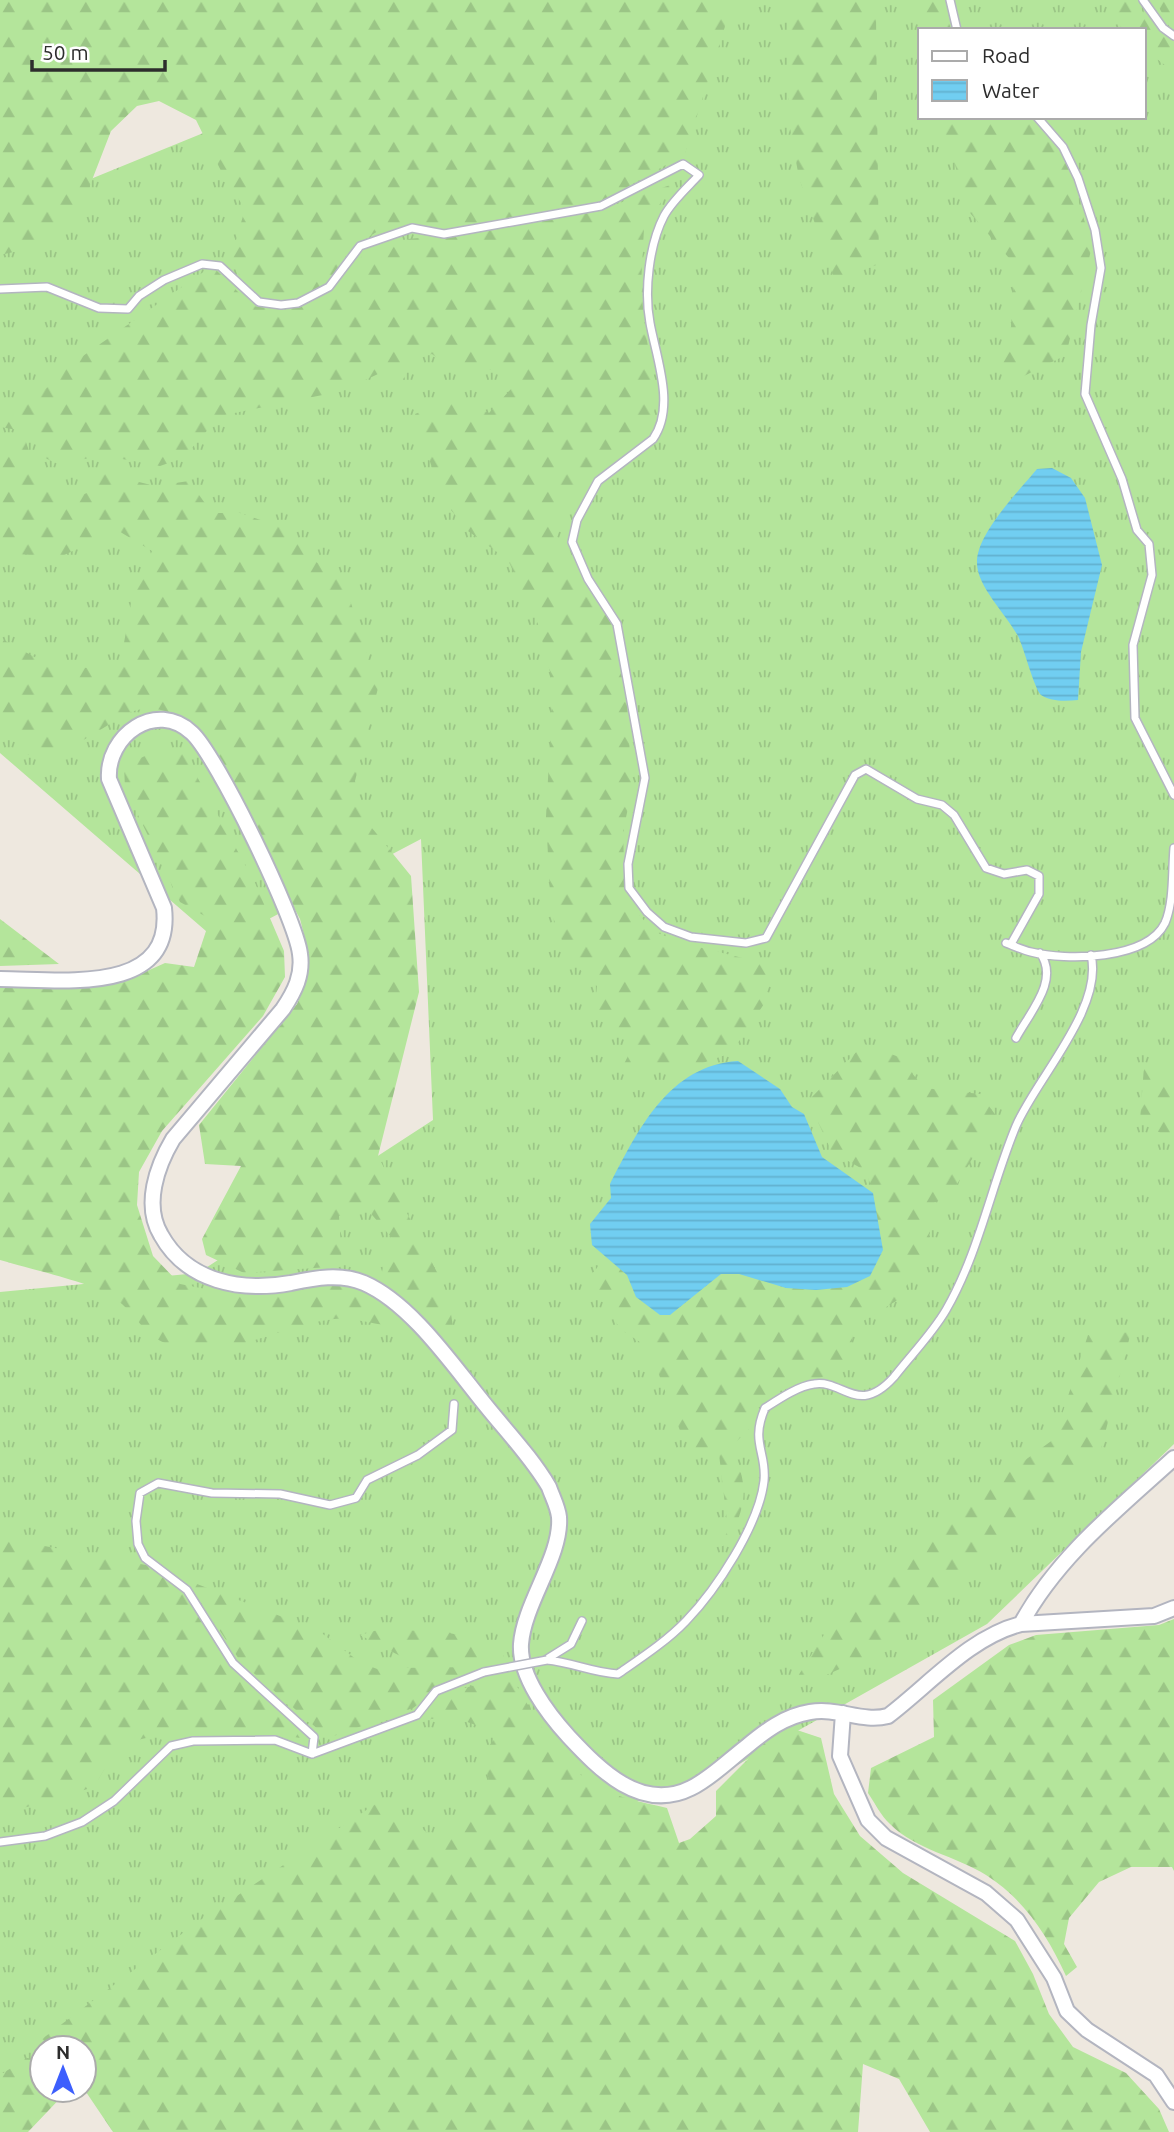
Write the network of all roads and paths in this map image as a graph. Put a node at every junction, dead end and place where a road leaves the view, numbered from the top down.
1 (950, 0) edge
2 (1143, 0) edge
3 (957, 28) edge
4 (1174, 36) edge
5 (1039, 119) edge
6 (0, 289) edge
7 (1174, 795) edge
8 (1174, 848) edge
9 (1040, 953) junction
10 (1091, 956) junction
11 (0, 979) edge
12 (1016, 1038) dead end
13 (454, 1405) dead end
14 (1174, 1458) edge
15 (1174, 1608) edge
16 (582, 1621) dead end
17 (1021, 1623) junction
18 (547, 1660) junction
19 (843, 1713) junction
20 (313, 1754) junction
21 (0, 1842) edge
22 (1174, 2102) edge

1 - 3 lane
2 - 4 lane
5 - 7 lane
6 - 9 lane
8 - 10 lane
9 - 10 lane
9 - 12 lane
10 - 18 lane
11 - 19 street
13 - 20 lane
14 - 17 street
15 - 17 street
16 - 18 lane
17 - 19 street
18 - 20 lane, bridge
19 - 22 street
20 - 21 lane

